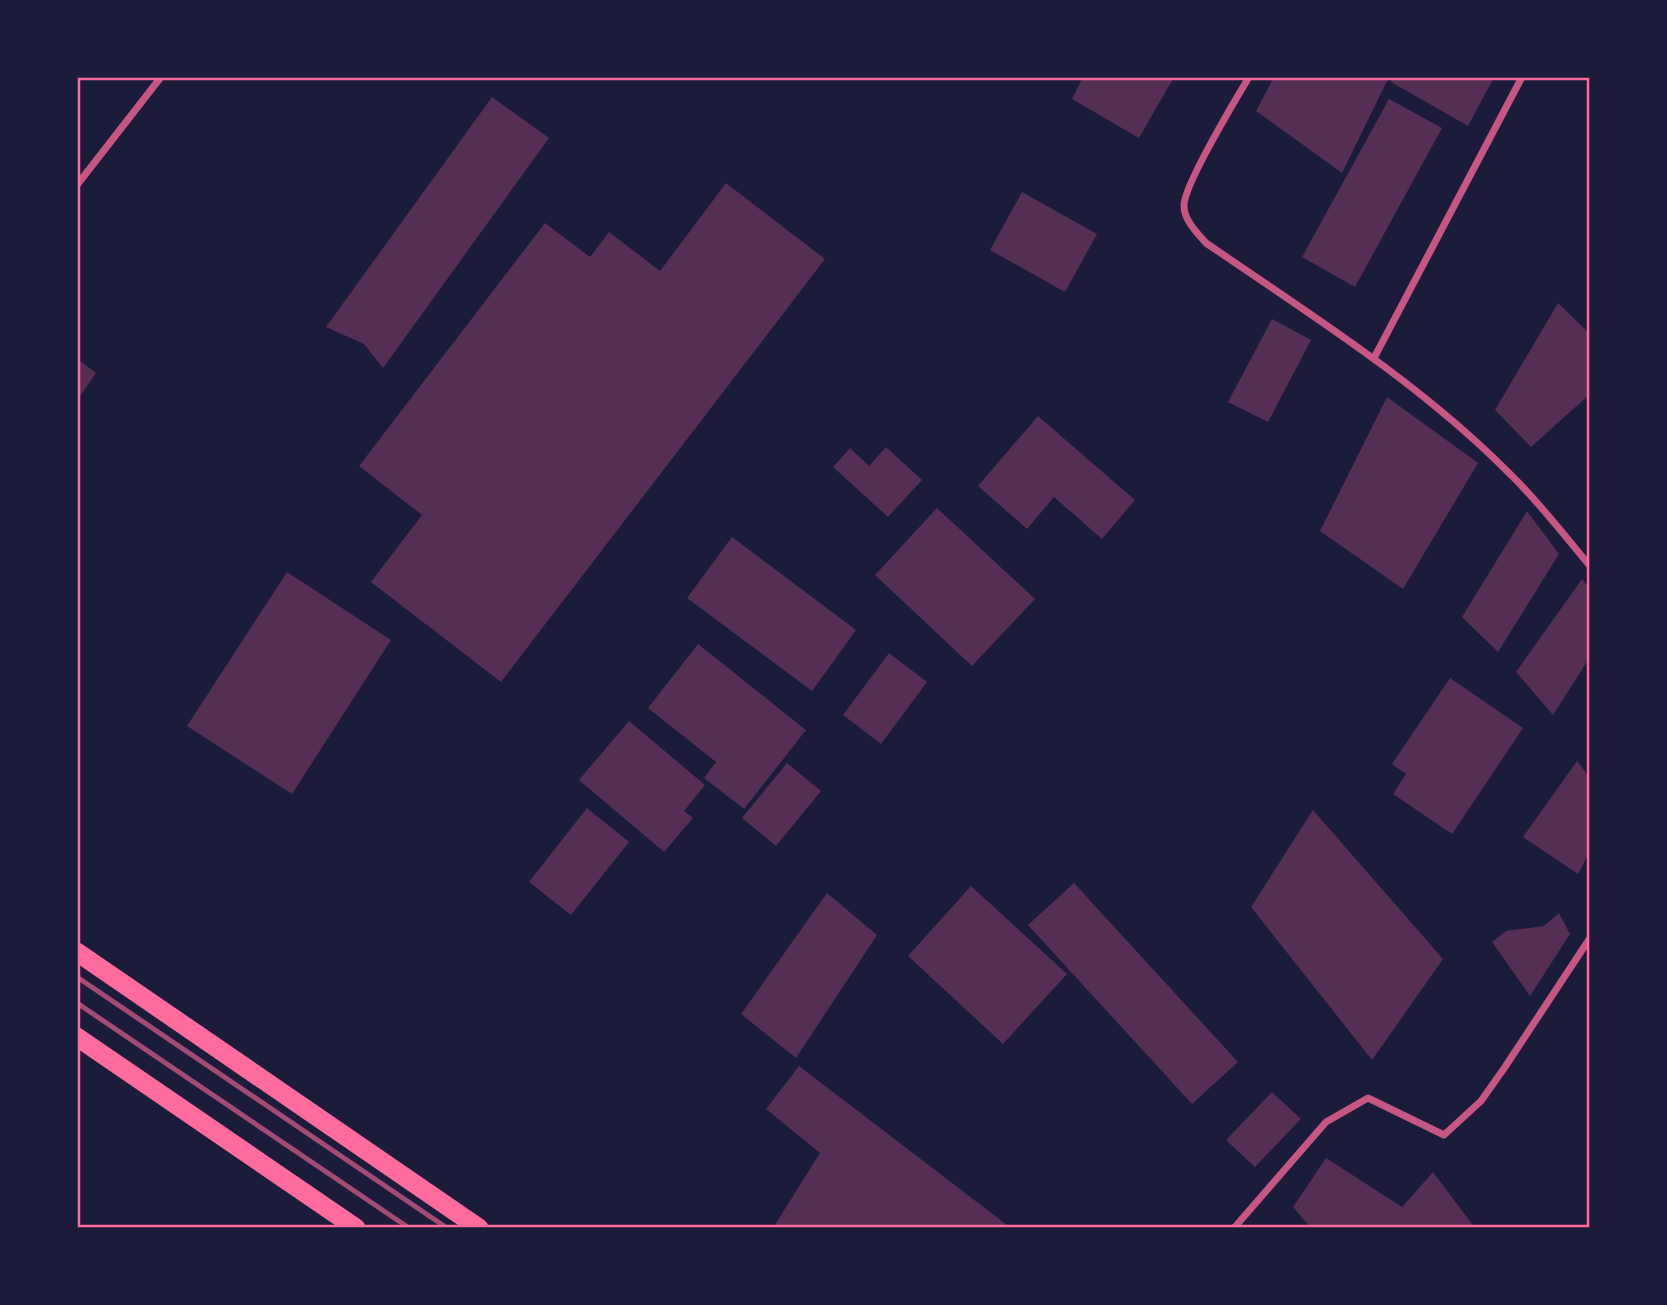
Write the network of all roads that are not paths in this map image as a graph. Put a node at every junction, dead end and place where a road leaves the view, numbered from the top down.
1 (161, 77) edge
2 (1249, 77) edge
3 (1521, 77) edge
4 (77, 185) edge
5 (1374, 358) junction
6 (1590, 566) edge
7 (1590, 938) edge
8 (77, 952) edge
9 (77, 1037) edge
10 (356, 1228) edge
11 (480, 1228) edge
12 (1234, 1228) edge

1 - 4 street
2 - 5 street
3 - 5 street
5 - 6 street
7 - 12 street
8 - 11 highway
9 - 10 highway

